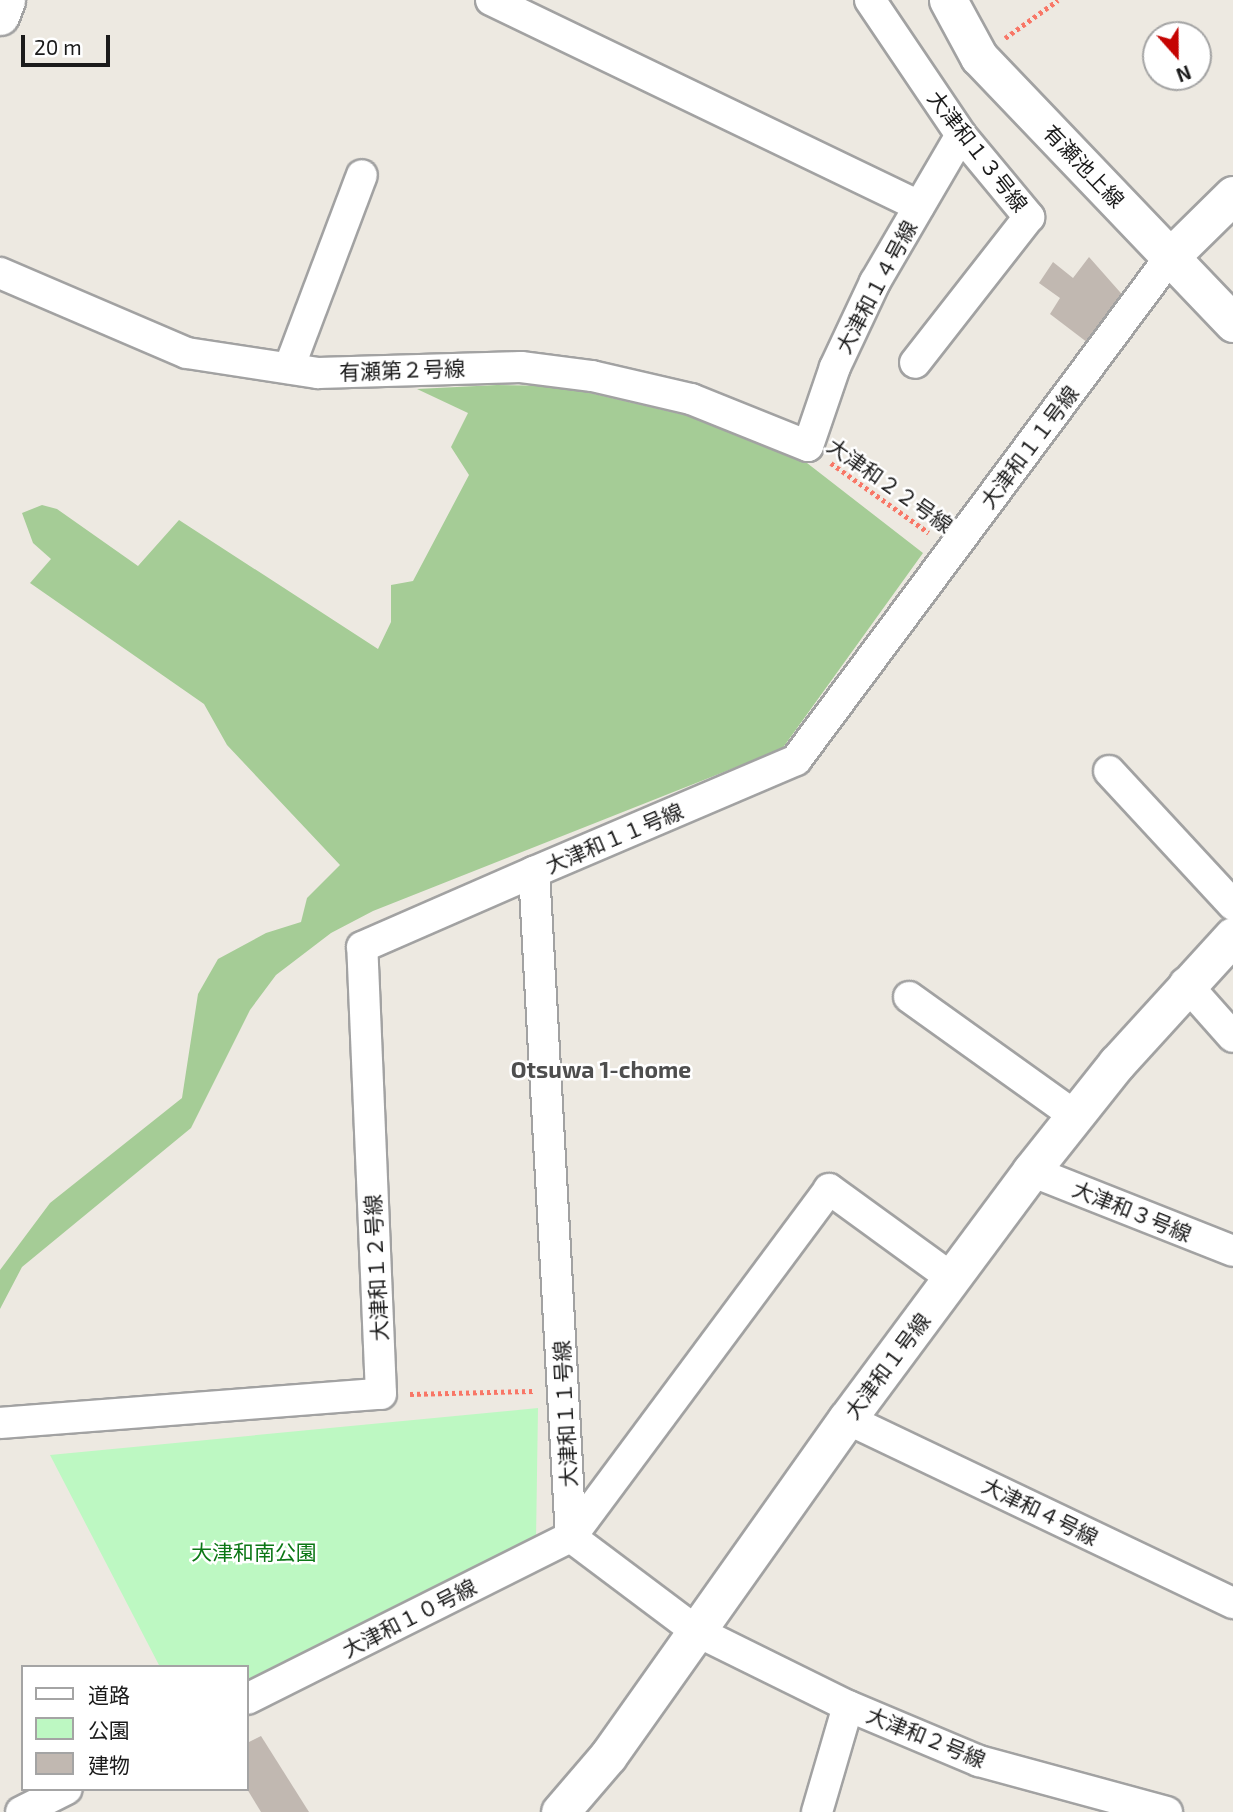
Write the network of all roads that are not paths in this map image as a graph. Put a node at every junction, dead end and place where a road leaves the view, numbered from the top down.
1 (6, 0) edge
2 (491, 0) edge
3 (870, 0) edge
4 (948, 0) edge
5 (0, 16) edge
6 (961, 135) junction
7 (362, 175) dead end
8 (1233, 195) edge
9 (919, 206) junction
10 (1171, 256) junction
11 (0, 273) edge
12 (1233, 323) edge
13 (915, 363) dead end
14 (289, 368) junction
15 (808, 446) joint
16 (1109, 771) dead end
17 (534, 872) junction
18 (1233, 905) edge
19 (1233, 936) edge
20 (1185, 983) junction
21 (909, 997) dead end
22 (1233, 1037) edge
23 (1075, 1116) junction
24 (1031, 1171) junction
25 (1233, 1251) edge
26 (953, 1279) junction
27 (847, 1419) junction
28 (0, 1423) edge
29 (571, 1537) junction
30 (1233, 1603) edge
31 (696, 1631) junction
32 (248, 1698) edge
33 (848, 1706) junction
34 (63, 1791) edge
35 (22, 1812) edge
36 (560, 1812) edge
37 (817, 1812) edge
38 (1167, 1812) edge

1 - 5 street
2 - 9 street
3 - 6 street, 大津和１３号線
4 - 10 street, 有瀬池上線
6 - 9 street, 大津和１４号線
6 - 13 street, 大津和１３号線
7 - 14 street
8 - 10 street
9 - 15 street, 大津和１４号線
10 - 12 street, 有瀬池上線
10 - 17 street, 大津和１１号線
11 - 14 street, 有瀬第２号線
14 - 15 street, 有瀬第２号線
16 - 18 street
17 - 28 street, 大津和１２号線
17 - 29 street, 大津和１１号線
19 - 20 street, 大津和１号線
20 - 22 street
20 - 23 street, 大津和１号線
21 - 23 street
23 - 24 street, 大津和１号線
24 - 25 street, 大津和３号線
24 - 26 street, 大津和１号線
26 - 27 street, 大津和１号線
26 - 29 street
27 - 30 street, 大津和４号線
27 - 31 street, 大津和１号線
29 - 31 street
29 - 32 street, 大津和１０号線
31 - 33 street, 大津和２号線
31 - 36 street, 大津和１号線
33 - 37 street
33 - 38 street, 大津和２号線
34 - 35 street

